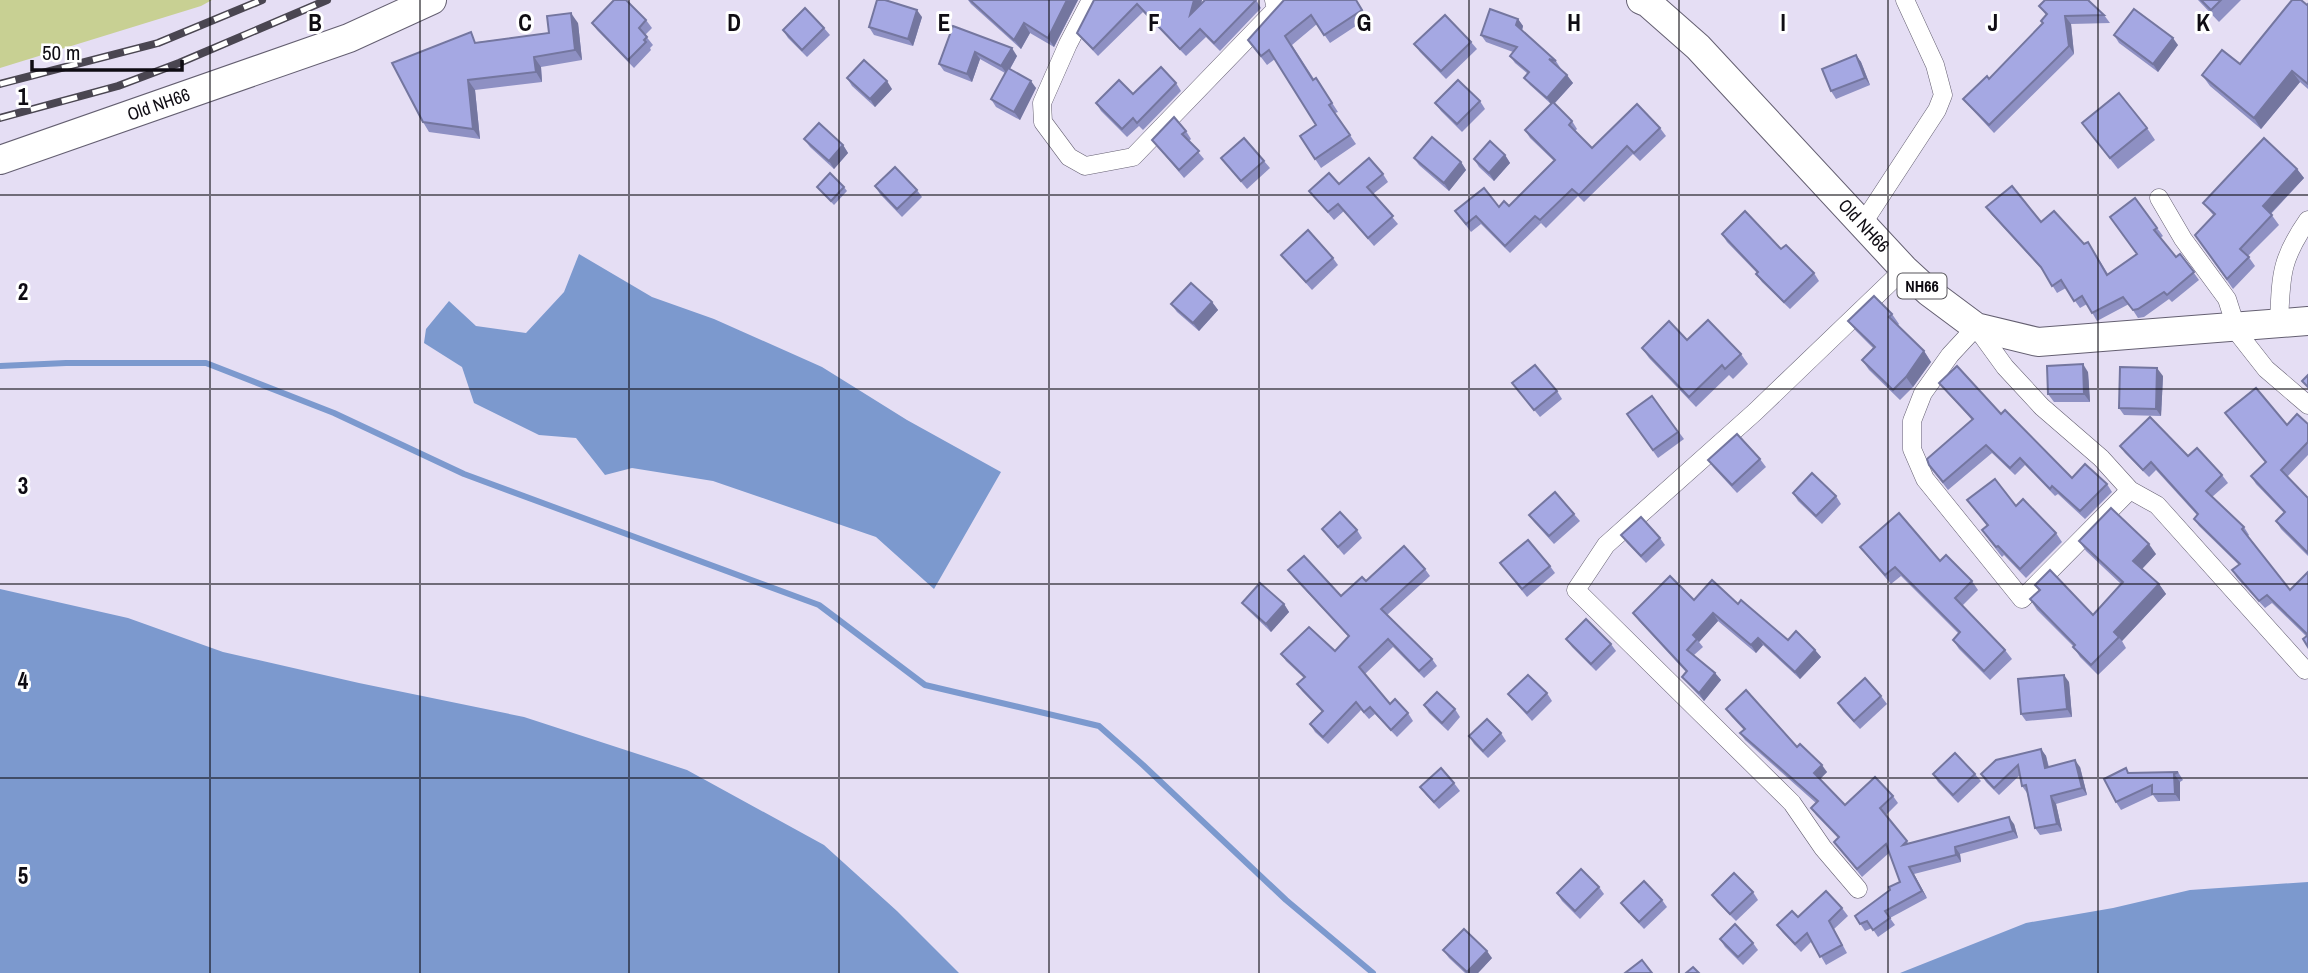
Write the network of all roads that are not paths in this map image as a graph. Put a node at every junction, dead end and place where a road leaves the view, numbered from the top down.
1 (432, 0) edge
2 (1091, 0) edge
3 (1274, 0) edge
4 (1641, 0) edge
5 (1905, 0) edge
6 (0, 160) edge
7 (2158, 198) dead end
8 (2308, 220) edge
9 (1863, 223) junction
10 (1905, 269) junction
11 (2308, 321) edge
12 (2280, 324) junction
13 (1976, 327) junction
14 (2234, 327) junction
15 (2308, 405) edge
16 (2130, 490) junction
17 (2305, 670) dead end
18 (1858, 890) dead end

1 - 6 main road, Old NH66
2 - 3 street
4 - 9 main road, Old NH66 / NH66
5 - 9 street
7 - 14 street
8 - 12 street
9 - 10 main road, Old NH66 / NH66
10 - 13 main road, Old NH66 / NH66
10 - 18 street
11 - 12 main road, Old NH66 / NH66
12 - 14 main road, Old NH66 / NH66
13 - 14 main road, Old NH66 / NH66
13 - 16 street
13 - 16 street
14 - 15 street
16 - 17 street

